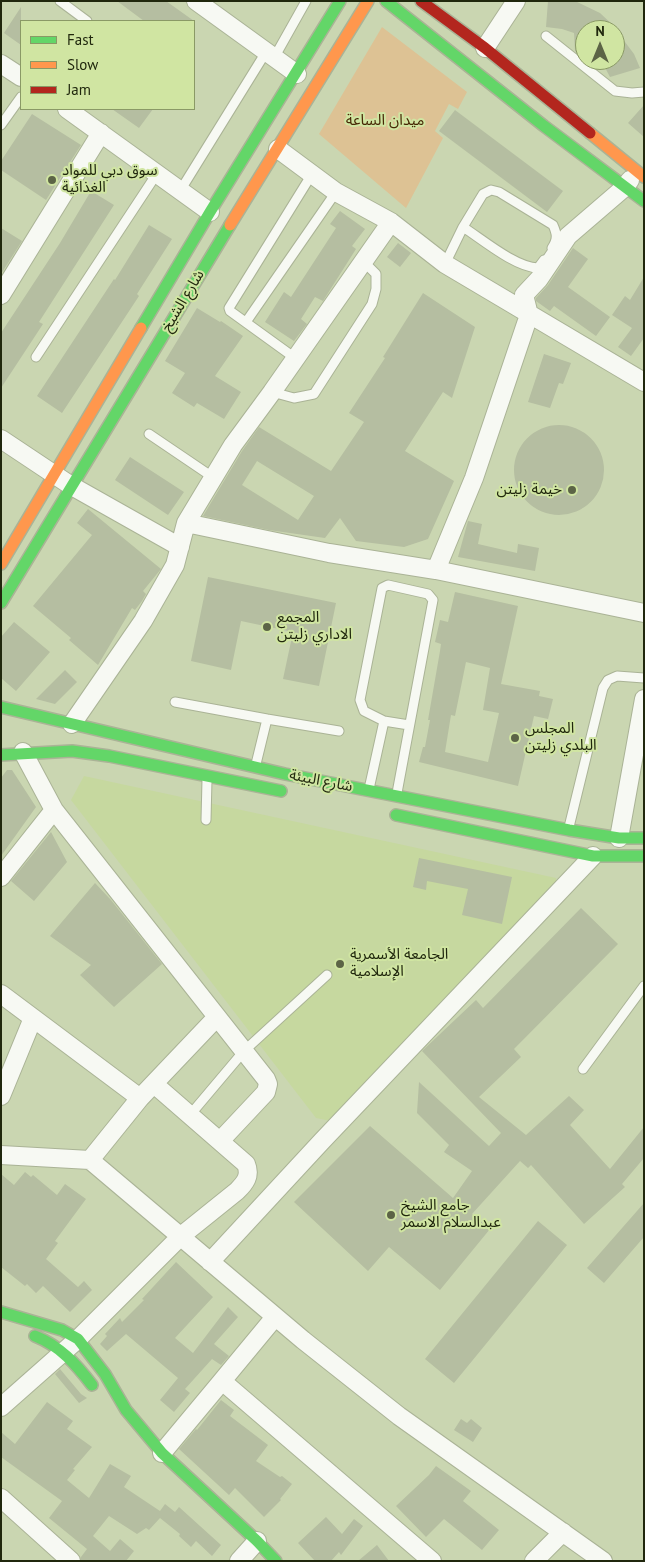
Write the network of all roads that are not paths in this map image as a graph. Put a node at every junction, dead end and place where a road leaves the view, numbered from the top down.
1 (60, 1) edge
2 (196, 1) edge
3 (306, 1) edge
4 (340, 1) edge
5 (368, 1) edge
6 (386, 1) edge
7 (421, 1) edge
8 (516, 1) edge
9 (86, 20) edge
10 (546, 36) dead end
11 (485, 48) junction
12 (270, 55) junction
13 (1, 64) edge
14 (297, 74) junction
15 (20, 76) edge
16 (644, 92) edge
17 (20, 98) edge
18 (68, 110) edge
19 (1, 125) edge
20 (102, 133) junction
21 (278, 149) junction
22 (641, 170) edge
23 (312, 174) junction
24 (156, 175) junction
25 (625, 187) junction
26 (180, 191) junction
27 (336, 192) junction
28 (644, 201) edge
29 (210, 212) junction
30 (391, 222) junction
31 (463, 227) junction
32 (364, 261) junction
33 (445, 264) junction
34 (1, 295) edge
35 (529, 315) junction
36 (246, 322) junction
37 (36, 357) dead end
38 (295, 358) junction
39 (644, 382) edge
40 (272, 392) junction
41 (149, 434) dead end
42 (1, 439) edge
43 (54, 474) junction
44 (214, 478) junction
45 (70, 485) junction
46 (186, 524) junction
47 (180, 548) junction
48 (1, 564) edge
49 (436, 570) junction
50 (1, 603) edge
51 (644, 613) edge
52 (644, 678) edge
53 (644, 699) edge
54 (175, 702) dead end
55 (1, 707) edge
56 (268, 719) junction
57 (384, 720) junction
58 (72, 724) junction
59 (409, 725) junction
60 (339, 731) dead end
61 (24, 752) junction
62 (1, 755) edge
63 (256, 767) junction
64 (285, 774) junction
65 (207, 777) junction
66 (369, 790) junction
67 (396, 796) junction
68 (54, 810) junction
69 (383, 812) dead end
70 (206, 820) dead end
71 (568, 830) junction
72 (619, 838) junction
73 (644, 838) edge
74 (593, 856) junction
75 (644, 856) edge
76 (1, 878) edge
77 (327, 974) dead end
78 (644, 986) edge
79 (1, 994) edge
80 (217, 1016) junction
81 (33, 1018) junction
82 (244, 1051) junction
83 (583, 1069) dead end
84 (154, 1084) junction
85 (1, 1096) edge
86 (140, 1098) junction
87 (190, 1116) junction
88 (220, 1141) junction
89 (1, 1155) edge
90 (90, 1160) junction
91 (181, 1236) junction
92 (210, 1262) junction
93 (1, 1312) edge
94 (275, 1317) junction
95 (28, 1334) dead end
96 (78, 1339) junction
97 (64, 1351) junction
98 (222, 1381) junction
99 (97, 1392) dead end
100 (1, 1406) edge
101 (162, 1453) junction
102 (1, 1498) edge
103 (198, 1502) dead end
104 (212, 1515) dead end
105 (563, 1532) junction
106 (249, 1551) edge
107 (71, 1561) edge
108 (276, 1561) edge
109 (432, 1561) edge
110 (534, 1561) edge
111 (603, 1561) edge

1 - 9 lane
2 - 12 street
3 - 12 lane
4 - 14 main road, شارع الشيخ
5 - 21 main road, شارع الشيخ
6 - 25 main road
7 - 11 main road
8 - 11 street
10 - 16 lane
11 - 22 main road
12 - 14 street
12 - 26 lane
13 - 15 street
14 - 29 main road, شارع الشيخ
17 - 19 lane
18 - 20 street
20 - 24 street
20 - 34 street
21 - 23 street
21 - 45 main road, شارع الشيخ
22 - 25 street
23 - 27 street
23 - 36 lane
24 - 26 street
24 - 37 lane
25 - 28 main road
25 - 35 street
26 - 29 street
27 - 30 street
27 - 36 lane
29 - 43 main road, شارع الشيخ
30 - 32 street
30 - 33 street
31 - 31 lane
31 - 33 lane
32 - 38 street
32 - 40 lane
33 - 35 street
35 - 39 street
35 - 49 street
36 - 38 lane
38 - 40 street
40 - 44 street
41 - 44 lane
42 - 43 street
43 - 45 street
43 - 48 main road, شارع الشيخ
44 - 46 street
45 - 47 street
45 - 50 main road, شارع الشيخ
46 - 47 street
46 - 49 street
47 - 58 street
49 - 51 street
52 - 71 lane
53 - 72 street
54 - 56 lane
55 - 58 main road, شارع البيئة
56 - 60 lane
56 - 63 lane
57 - 59 lane
57 - 59 lane
57 - 66 lane
58 - 63 main road, شارع البيئة
59 - 67 lane
61 - 62 main road, شارع البيئة
61 - 65 main road, شارع البيئة
61 - 68 street
63 - 64 main road, شارع البيئة
64 - 65 main road, شارع البيئة
64 - 66 main road, شارع البيئة
65 - 70 lane
66 - 67 main road, شارع البيئة
67 - 71 main road, شارع البيئة
68 - 76 street
68 - 80 street
69 - 74 main road
71 - 72 main road, شارع البيئة
72 - 73 main road, شارع البيئة
74 - 75 main road
74 - 92 street
77 - 82 lane
78 - 83 lane
79 - 81 street
80 - 82 street
80 - 84 street
81 - 85 street
81 - 86 street
82 - 87 lane
82 - 88 street
84 - 86 street
84 - 87 street
86 - 90 street
87 - 88 street
88 - 91 street
89 - 90 street
90 - 91 street
91 - 92 street
91 - 96 street
92 - 94 street
93 - 96 main road
94 - 98 street
94 - 105 street
95 - 97 main road
96 - 97 street
96 - 101 main road
97 - 99 main road
97 - 100 street
98 - 101 street
98 - 109 street
101 - 106 main road
102 - 107 street
103 - 104 main road
105 - 110 street
105 - 111 street
106 - 108 main road

